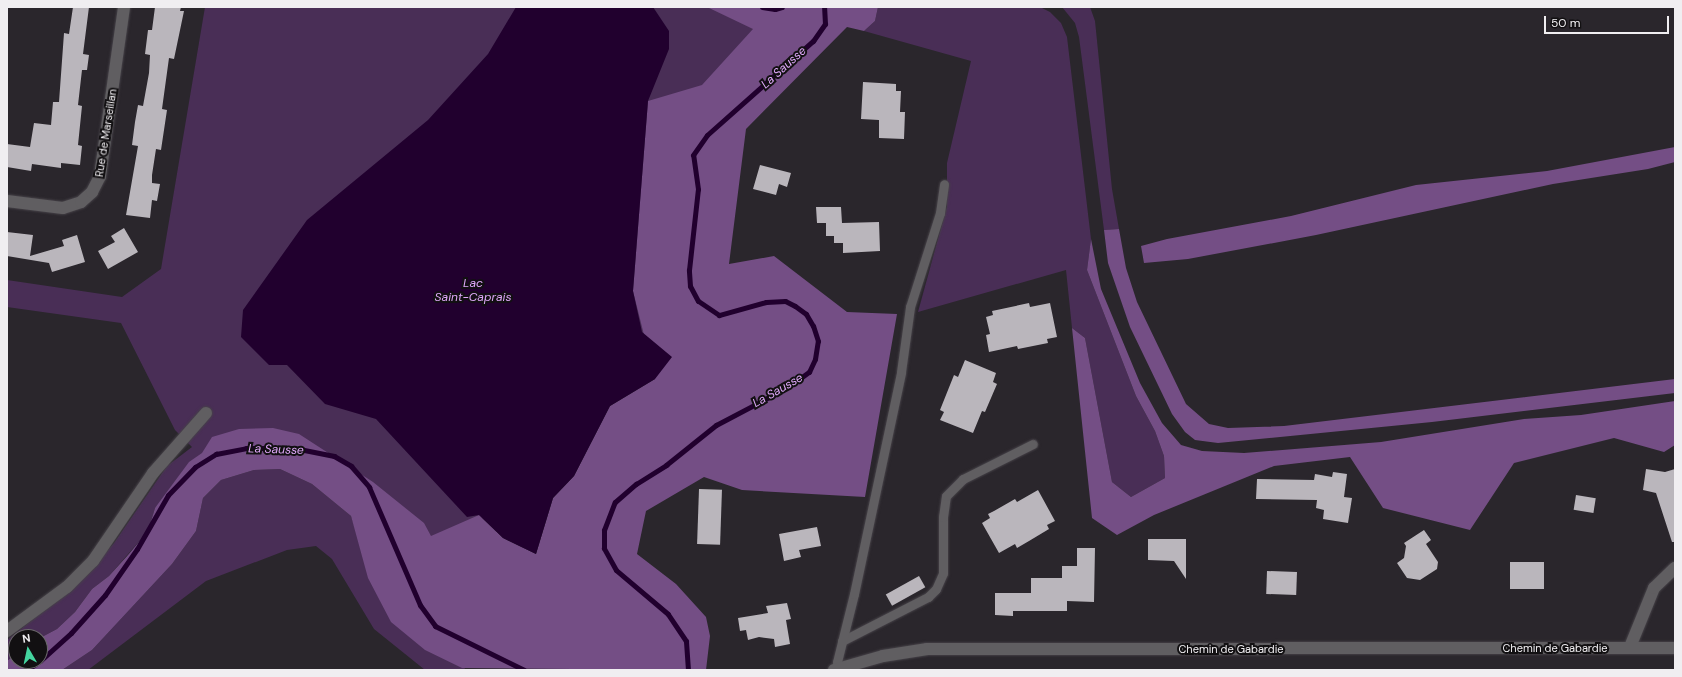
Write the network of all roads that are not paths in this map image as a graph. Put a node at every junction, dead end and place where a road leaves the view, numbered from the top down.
1 (124, 7) edge
2 (944, 184) dead end
3 (7, 200) edge
4 (206, 413) dead end
5 (1033, 444) dead end
6 (1675, 568) edge
7 (7, 631) edge
8 (842, 641) junction
9 (1630, 647) junction
10 (1675, 648) edge
11 (836, 669) edge

1 - 3 street, Rue de Marseillan
2 - 8 lane
4 - 7 street
5 - 8 lane
6 - 9 street
8 - 11 lane
9 - 10 street, Chemin de Gabardie
9 - 11 street, Chemin de Gabardie

